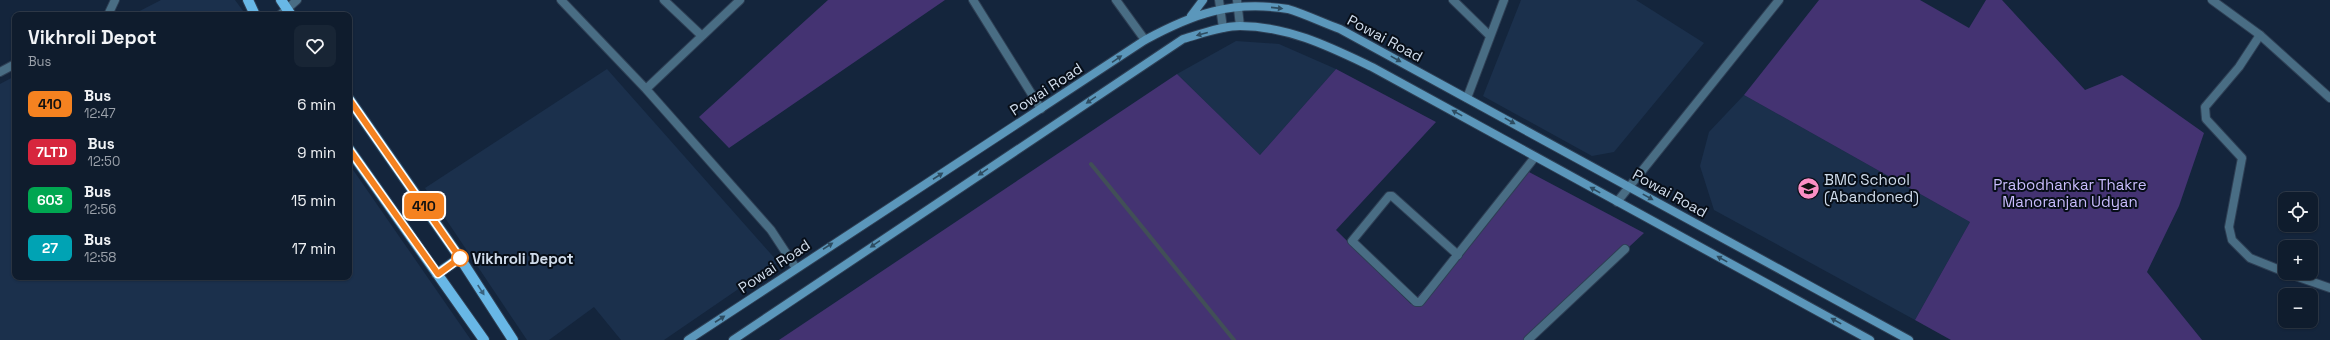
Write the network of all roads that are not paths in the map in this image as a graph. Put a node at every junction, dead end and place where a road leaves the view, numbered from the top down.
1 (115, 0) edge
2 (248, 0) edge
3 (281, 0) edge
4 (297, 0) edge
5 (561, 0) edge
6 (664, 0) edge
7 (740, 0) edge
8 (973, 0) edge
9 (1116, 0) edge
10 (1203, 0) edge
11 (1453, 0) edge
12 (1504, 0) edge
13 (1780, 0) edge
14 (2212, 0) edge
15 (1238, 2) edge
16 (1220, 4) edge
17 (109, 12) edge
18 (254, 12) edge
19 (286, 12) edge
20 (287, 12) edge
21 (1191, 16) junction
22 (1240, 26) junction
23 (1223, 28) junction
24 (2260, 35) junction
25 (702, 36) junction
26 (1490, 36) junction
27 (1145, 40) junction
28 (12, 66) edge
29 (0, 72) edge
30 (646, 89) junction
31 (1467, 98) junction
32 (2330, 98) edge
33 (352, 103) edge
34 (1041, 109) junction
35 (352, 153) edge
36 (1535, 157) junction
37 (1630, 187) junction
38 (1617, 202) junction
39 (1626, 249) dead end
40 (1458, 255) junction
41 (460, 258) junction
42 (796, 268) junction
43 (2278, 270) edge
44 (438, 274) junction
45 (2307, 280) edge
46 (2330, 288) edge
47 (484, 340) edge
48 (513, 340) edge
49 (688, 340) edge
50 (733, 340) edge
51 (1528, 340) edge
52 (1870, 340) edge
53 (1909, 340) edge

1 - 17 street
2 - 18 main road
3 - 19 main road
4 - 20 street
5 - 30 street
6 - 25 street
7 - 25 street
8 - 34 street
9 - 27 street
10 - 21 main road
11 - 26 street
12 - 26 street
13 - 37 street
14 - 24 street
15 - 16 main road, Powai Road
15 - 22 street
15 -> 31 main road, Powai Road
16 - 21 main road, Powai Road
16 - 23 street
21 - 27 main road, Powai Road
22 - 23 main road
36 -> 22 main road
23 -> 50 main road
24 - 32 street
24 - 43 street
25 - 30 street
26 - 31 street
34 -> 27 main road, Powai Road
28 - 29 street
30 - 42 street
31 -> 37 main road, Powai Road
33 - 41 main road
42 -> 34 main road, Powai Road
35 - 44 main road
38 -> 36 main road
36 - 40 street
37 - 38 street
37 -> 53 main road, Powai Road
52 -> 38 main road
39 - 51 street
40 - 40 street
41 - 44 main road
41 -> 48 main road
49 -> 42 main road, Powai Road
44 - 47 main road
45 - 46 street

